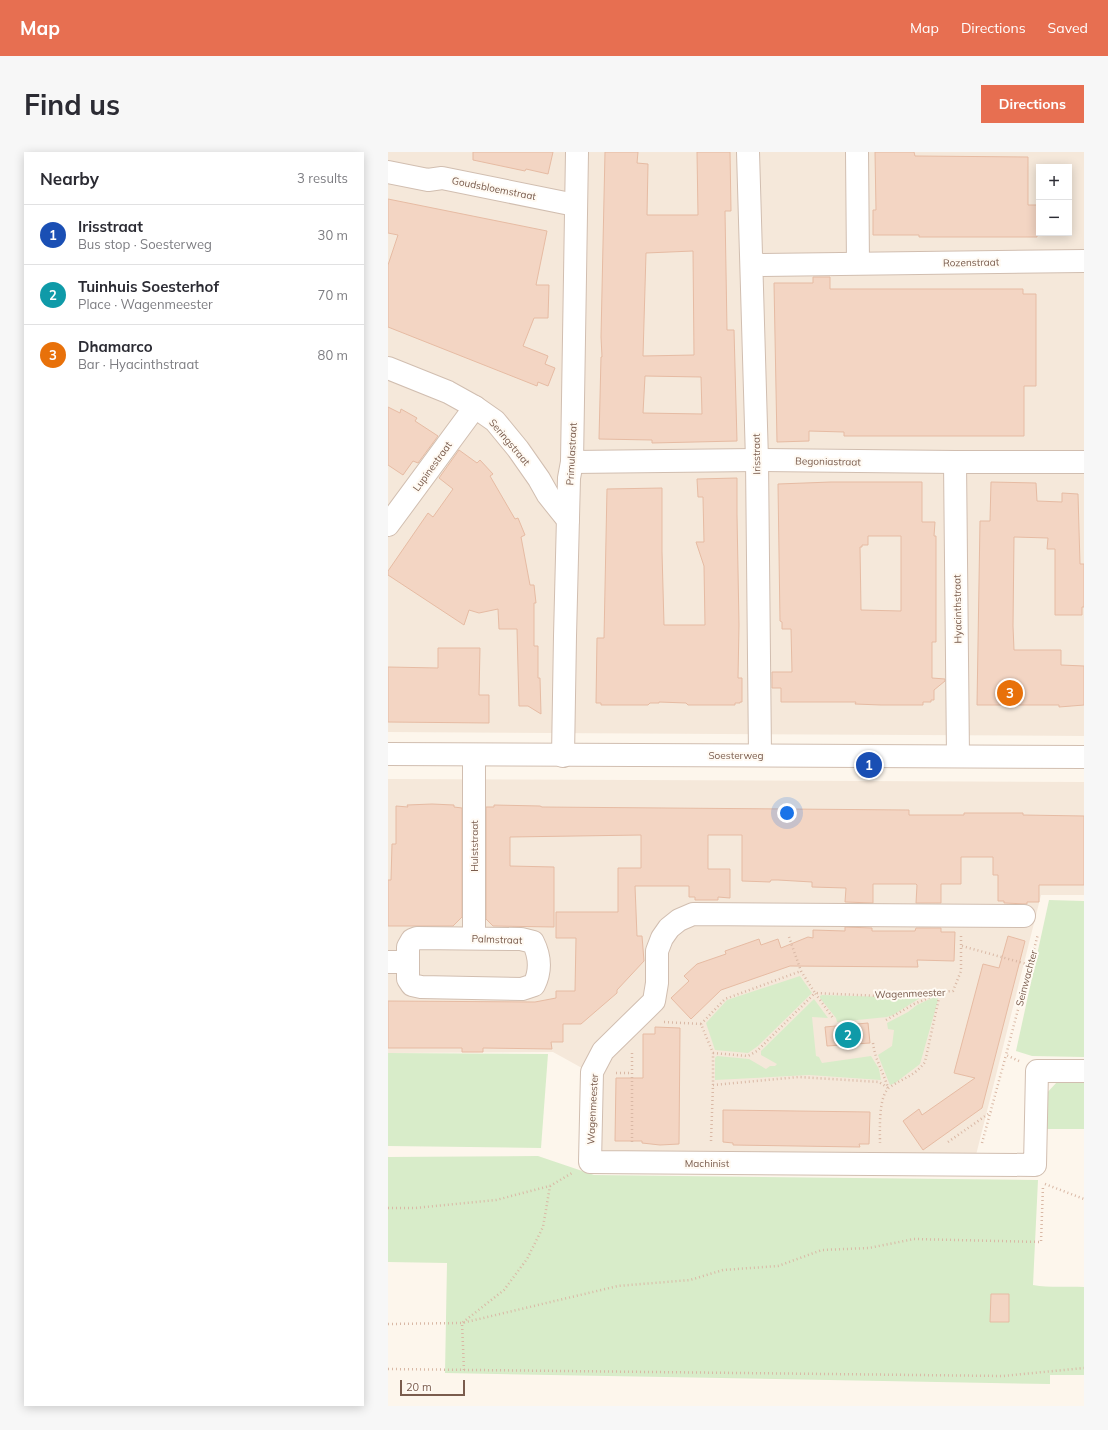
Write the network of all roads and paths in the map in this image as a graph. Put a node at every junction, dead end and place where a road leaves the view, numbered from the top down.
1 (576, 152) edge
2 (748, 152) edge
3 (857, 152) edge
4 (388, 172) edge
5 (576, 205) junction
6 (1084, 261) edge
7 (858, 263) junction
8 (752, 265) junction
9 (388, 368) edge
10 (475, 407) junction
11 (757, 460) junction
12 (572, 462) junction
13 (955, 462) junction
14 (1084, 462) edge
15 (568, 520) junction
16 (388, 525) edge
17 (388, 754) edge
18 (474, 755) junction
19 (564, 756) junction
20 (760, 756) junction
21 (958, 756) junction
22 (1084, 757) edge
23 (781, 915) junction
24 (960, 916) junction
25 (1024, 916) joint
26 (474, 938) junction
27 (962, 946) junction
28 (398, 962) edge
29 (1030, 965) junction
30 (801, 971) junction
31 (815, 993) junction
32 (940, 993) junction
33 (638, 1018) junction
34 (833, 1018) dead end
35 (886, 1020) dead end
36 (701, 1024) junction
37 (873, 1043) dead end
38 (713, 1053) junction
39 (1006, 1055) junction
40 (1037, 1071) junction
41 (1084, 1071) edge
42 (713, 1084) junction
43 (888, 1088) junction
44 (991, 1112) junction
45 (947, 1142) dead end
46 (590, 1162) junction
47 (632, 1162) junction
48 (710, 1163) junction
49 (880, 1164) junction
50 (976, 1165) junction
51 (550, 1186) junction
52 (1084, 1199) edge
53 (388, 1208) edge
54 (462, 1323) junction
55 (388, 1324) edge
56 (1084, 1368) edge
57 (388, 1369) edge
58 (464, 1370) junction

1 - 5 street, Primulastraat
2 - 8 street, Irisstraat
3 - 7 street
4 - 5 street, Goudsbloemstraat
5 - 12 street, Primulastraat
6 - 7 street, Rozenstraat
7 - 8 street, Rozenstraat
8 - 11 street, Irisstraat
9 - 10 street, Seringstraat
10 - 15 street, Seringstraat
10 - 16 street, Lupinestraat
11 - 12 street, Begoniastraat
11 - 13 street, Begoniastraat
11 - 20 street, Irisstraat
12 - 15 street, Primulastraat
13 - 14 street, Begoniastraat
13 - 21 street, Hyacinthstraat
15 - 19 street, Primulastraat
17 - 18 street, Soesterweg
18 - 19 street, Soesterweg
18 - 26 street, Hulststraat
19 - 20 street, Soesterweg
20 - 21 street, Soesterweg
21 - 22 street, Soesterweg
23 - 24 street, Wagenmeester
23 - 30 path
23 - 33 street, Wagenmeester
24 - 25 street, Wagenmeester
24 - 27 path, Wagenmeester
25 - 29 path, Seinwachter
26 - 28 street, Palmstraat
26 - 28 street, Palmstraat
27 - 29 path
27 - 32 path, Wagenmeester
29 - 39 path, Seinwachter
30 - 31 path
30 - 36 path
31 - 32 path, Wagenmeester
31 - 34 path
31 - 38 path
32 - 35 path
32 - 43 path
33 - 36 path
33 - 46 street, Wagenmeester
33 - 47 path
36 - 38 path
37 - 43 path
38 - 42 path
39 - 40 path
39 - 44 path, Seinwachter
40 - 41 street
40 - 50 street, Machinist
42 - 43 path
42 - 48 path
43 - 49 path
44 - 45 path
44 - 50 path, Seinwachter
46 - 47 street, Machinist
46 - 51 path
47 - 48 street, Machinist
48 - 49 street, Machinist
49 - 50 street, Machinist
51 - 53 path
51 - 54 path
52 - 54 path
54 - 55 path
54 - 58 path
56 - 58 path
57 - 58 path

